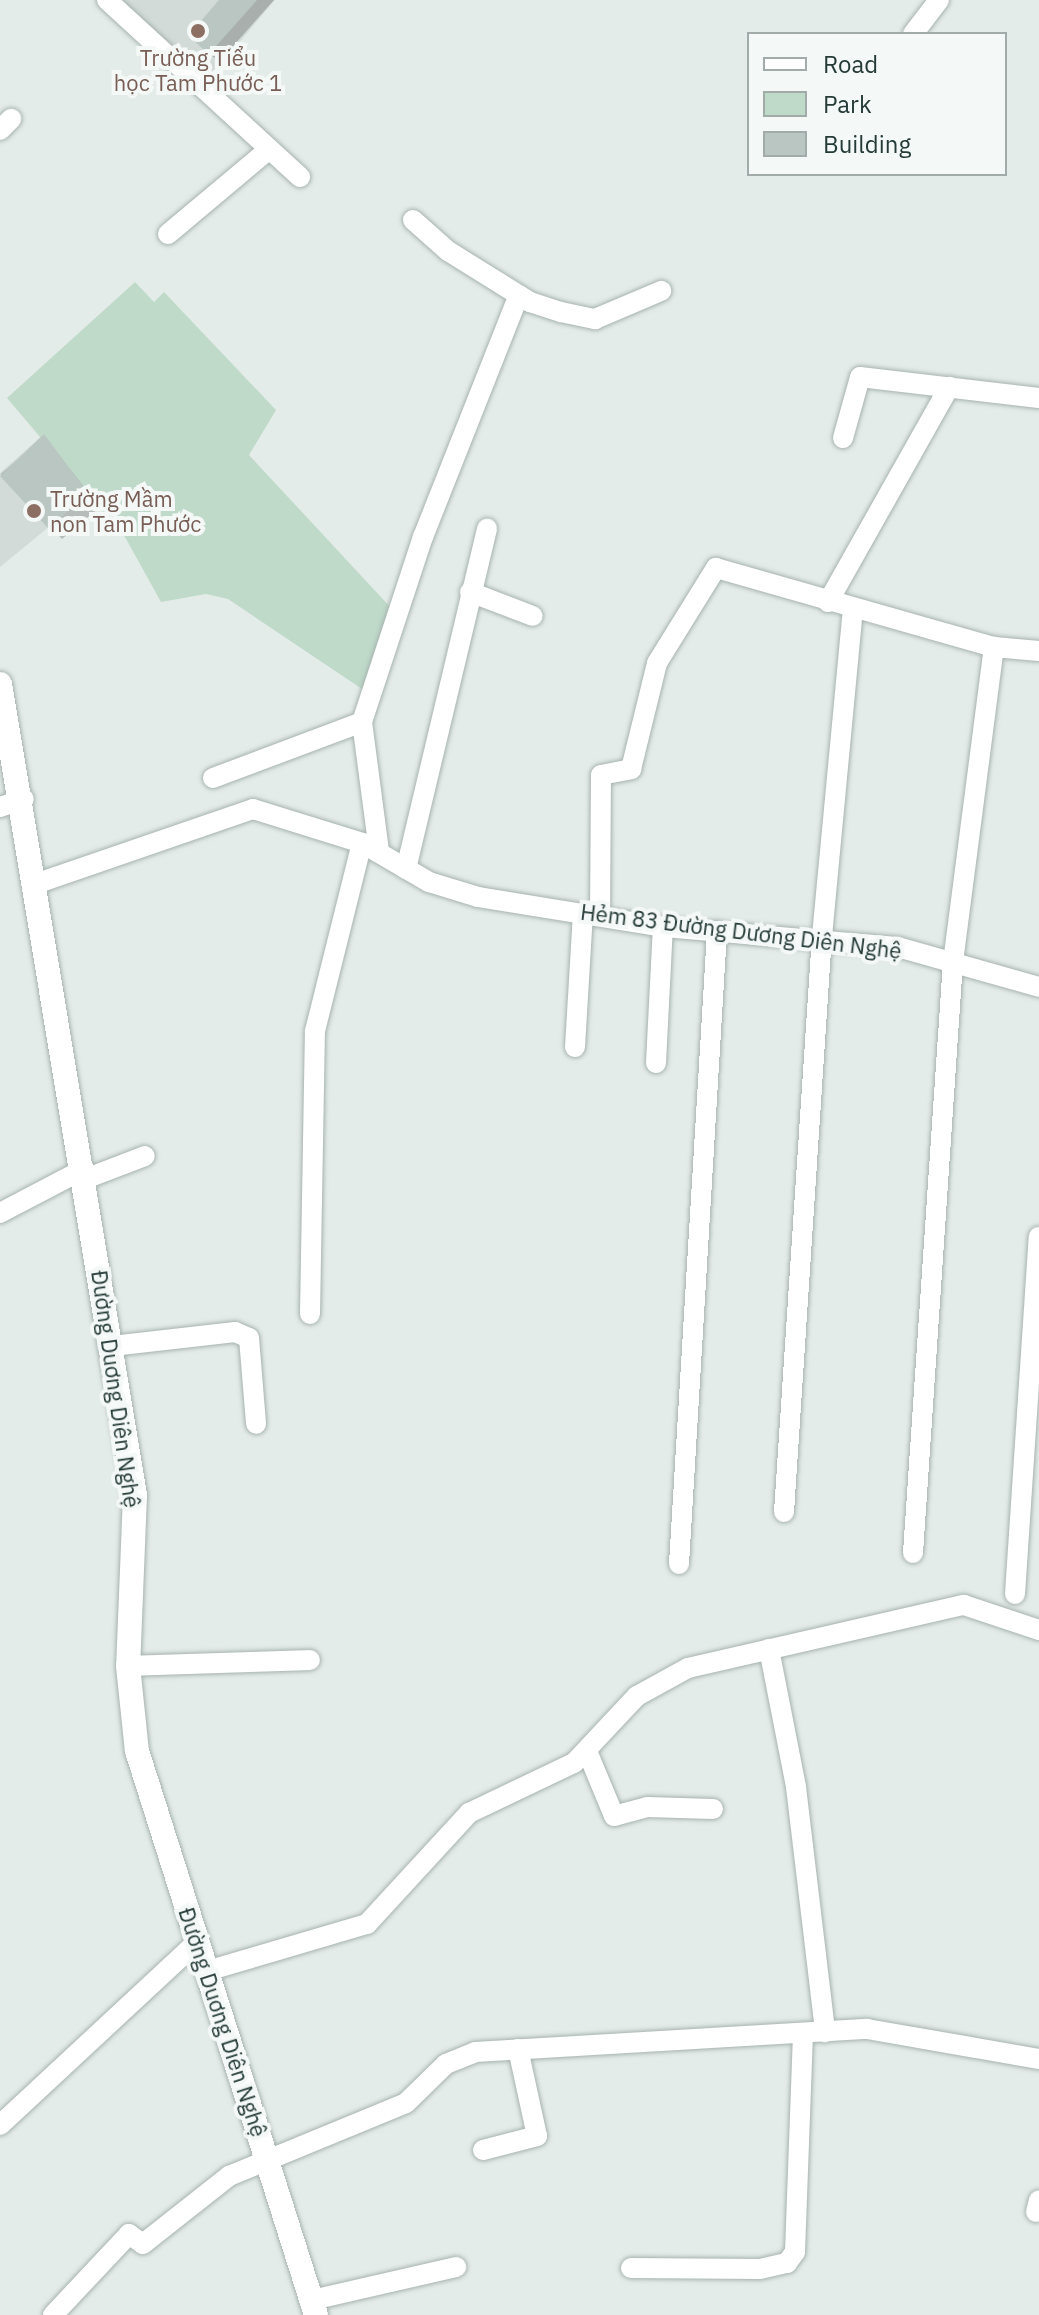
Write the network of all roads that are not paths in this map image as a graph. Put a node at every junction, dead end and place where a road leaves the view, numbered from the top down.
1 (107, 0) edge
2 (939, 0) edge
3 (915, 32) edge
4 (268, 150) junction
5 (300, 177) dead end
6 (413, 220) dead end
7 (168, 234) dead end
8 (661, 291) dead end
9 (519, 295) junction
10 (949, 387) junction
11 (1039, 398) edge
12 (843, 438) dead end
13 (487, 528) dead end
14 (470, 592) junction
15 (828, 602) junction
16 (853, 611) junction
17 (533, 616) dead end
18 (994, 647) junction
19 (1039, 651) edge
20 (0, 684) edge
21 (362, 722) junction
22 (8, 753) edge
23 (213, 778) dead end
24 (24, 799) junction
25 (0, 807) edge
26 (370, 847) junction
27 (406, 869) junction
28 (38, 883) junction
29 (592, 915) junction
30 (663, 927) junction
31 (717, 931) junction
32 (822, 936) junction
33 (953, 962) junction
34 (1039, 987) edge
35 (575, 1047) dead end
36 (656, 1063) dead end
37 (145, 1156) dead end
38 (84, 1174) junction
39 (0, 1213) edge
40 (1039, 1237) edge
41 (310, 1314) dead end
42 (112, 1346) junction
43 (1033, 1403) edge
44 (256, 1424) dead end
45 (784, 1512) dead end
46 (1029, 1528) edge
47 (913, 1553) dead end
48 (679, 1564) dead end
49 (1015, 1594) dead end
50 (1039, 1630) edge
51 (769, 1649) junction
52 (310, 1660) dead end
53 (128, 1666) junction
54 (587, 1751) junction
55 (713, 1809) dead end
56 (197, 1942) junction
57 (207, 1971) junction
58 (825, 2032) junction
59 (803, 2033) junction
60 (518, 2049) junction
61 (1039, 2059) edge
62 (0, 2125) edge
63 (483, 2150) dead end
64 (266, 2156) junction
65 (456, 2267) dead end
66 (631, 2268) dead end
67 (314, 2308) edge
68 (53, 2315) edge

1 - 4 street
2 - 3 street
4 - 5 street
4 - 7 street
6 - 9 street
8 - 9 street
9 - 21 street
10 - 11 street
10 - 12 street
10 - 15 street
13 - 14 street
14 - 17 street
14 - 27 street
15 - 16 street
15 - 29 street
16 - 18 street
16 - 32 street
18 - 19 street
18 - 33 street
20 - 22 street, Đường Duơng Diên Nghệ
21 - 23 street
21 - 26 street
22 - 24 street, Đường Duơng Diên Nghệ
24 - 25 street
24 - 28 street, Đường Duơng Diên Nghệ
26 - 27 street, Hẻm 83 Đường Dương Diên Nghệ
26 - 28 street, Hẻm 83 Đường Dương Diên Nghệ
26 - 41 street
27 - 29 street, Hẻm 83 Đường Dương Diên Nghệ
28 - 38 street, Đường Duơng Diên Nghệ
29 - 30 street, Hẻm 83 Đường Dương Diên Nghệ
29 - 35 street
30 - 31 street, Hẻm 83 Đường Dương Diên Nghệ
30 - 36 street
31 - 32 street, Hẻm 83 Đường Dương Diên Nghệ
31 - 48 street
32 - 33 street, Hẻm 83 Đường Dương Diên Nghệ
32 - 45 street
33 - 34 street, Hẻm 83 Đường Dương Diên Nghệ
33 - 47 street
37 - 38 street
38 - 39 street
38 - 42 street, Đường Duơng Diên Nghệ
40 - 43 street
42 - 44 street
42 - 53 street, Đường Duơng Diên Nghệ
43 - 46 street
46 - 49 street
50 - 51 street
51 - 54 street
51 - 58 street
52 - 53 street
53 - 56 street, Đường Duơng Diên Nghệ
54 - 55 street
54 - 57 street
56 - 57 street, Đường Duơng Diên Nghệ
56 - 62 street
57 - 64 street, Đường Duơng Diên Nghệ
58 - 59 street
58 - 61 street
59 - 60 street
59 - 66 street
60 - 63 street
60 - 64 street
64 - 67 street, Đường Duơng Diên Nghệ
64 - 68 street
65 - 67 street

